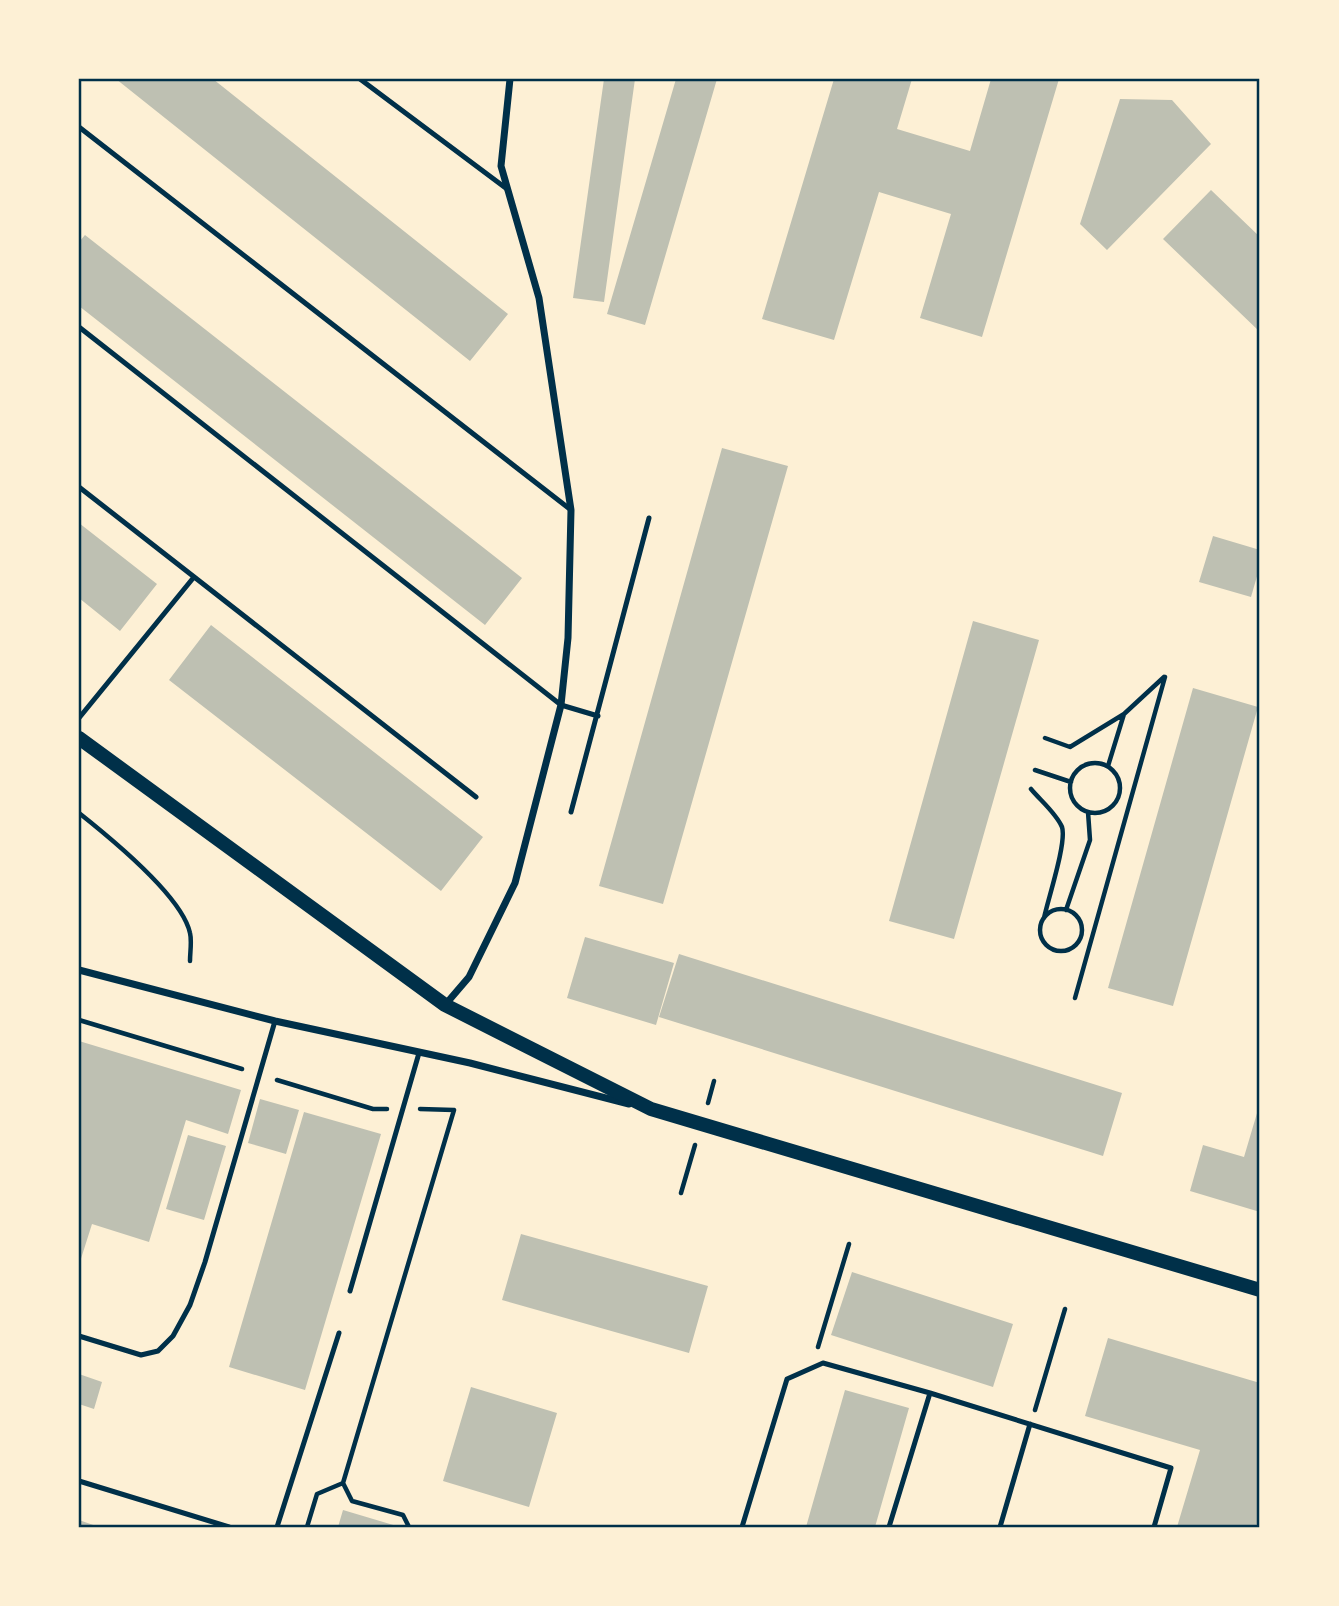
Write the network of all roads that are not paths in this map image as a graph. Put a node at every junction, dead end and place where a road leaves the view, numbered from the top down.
1 (360, 79) edge
2 (510, 79) edge
3 (79, 127) edge
4 (510, 191) junction
5 (79, 327) edge
6 (79, 488) edge
7 (571, 510) junction
8 (649, 517) dead end
9 (194, 577) junction
10 (561, 705) junction
11 (598, 716) junction
12 (79, 718) edge
13 (79, 738) edge
14 (476, 797) dead end
15 (571, 812) dead end
16 (79, 970) edge
17 (445, 1005) junction
18 (275, 1021) junction
19 (419, 1053) junction
20 (651, 1109) junction
21 (1260, 1290) edge
22 (350, 1292) dead end
23 (339, 1333) dead end
24 (79, 1336) edge
25 (930, 1393) junction
26 (1030, 1424) junction
27 (79, 1481) edge
28 (229, 1527) edge
29 (277, 1527) edge
30 (742, 1527) edge
31 (889, 1527) edge
32 (1000, 1527) edge
33 (1154, 1527) edge

1 - 4 lane
2 - 4 street
3 - 7 lane
4 - 7 street
5 - 10 lane
6 - 9 lane
7 - 10 street
8 - 11 lane
9 - 12 lane
9 - 14 lane
10 - 11 lane
10 - 17 street
11 - 15 lane
13 - 17 main road
16 - 18 street
17 - 20 main road
18 - 19 street
18 - 24 lane
19 - 20 street
19 - 22 lane
20 - 21 main road
23 - 29 lane
25 - 26 lane
25 - 30 lane
25 - 31 lane
26 - 32 lane
26 - 33 lane
27 - 28 lane

